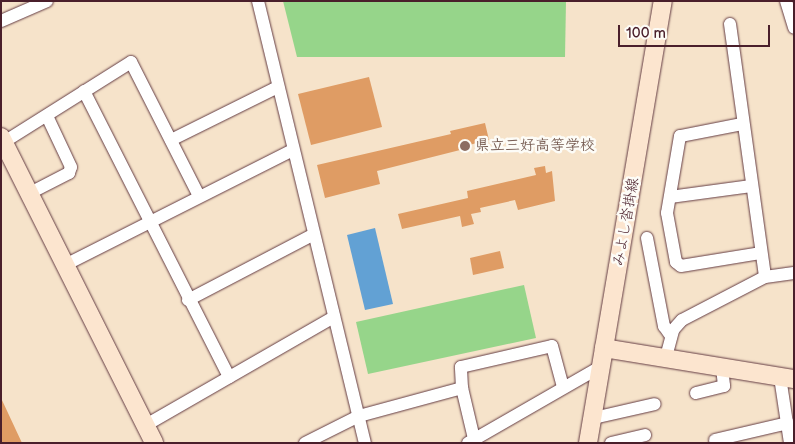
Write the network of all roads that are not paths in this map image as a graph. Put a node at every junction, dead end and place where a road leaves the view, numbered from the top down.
1 (47, 1) edge
2 (258, 1) edge
3 (663, 1) edge
4 (786, 1) edge
5 (1, 21) edge
6 (730, 24) dead end
7 (794, 28) edge
8 (278, 87) junction
9 (84, 92) junction
10 (47, 116) junction
11 (742, 124) junction
12 (2, 139) edge
13 (171, 140) junction
14 (293, 150) junction
15 (751, 186) junction
16 (30, 194) junction
17 (199, 196) junction
18 (670, 197) junction
19 (148, 222) junction
20 (314, 234) junction
21 (647, 238) dead end
22 (760, 253) junction
23 (65, 265) junction
24 (794, 273) edge
25 (765, 277) junction
26 (188, 300) junction
27 (334, 316) junction
28 (671, 336) junction
29 (604, 348) junction
30 (666, 357) junction
31 (600, 367) junction
32 (722, 367) junction
33 (229, 377) junction
34 (787, 378) edge
35 (563, 387) junction
36 (462, 388) junction
37 (696, 393) dead end
38 (655, 404) dead end
39 (592, 415) junction
40 (358, 416) junction
41 (788, 423) junction
42 (146, 425) junction
43 (645, 435) dead end
44 (715, 440) dead end
45 (472, 441) edge
46 (154, 443) edge
47 (305, 443) edge
48 (365, 443) edge
49 (588, 443) edge
50 (611, 443) edge
51 (790, 443) edge

1 - 5 street
2 - 8 street
3 - 29 street, みよし沓掛線
4 - 7 street
6 - 11 street
8 - 13 street
8 - 14 street
9 - 10 street
9 - 13 street
9 - 19 street
10 - 12 street
10 - 16 street
11 - 15 street
11 - 18 street
12 - 16 street
13 - 17 street
14 - 17 street
14 - 20 street
15 - 18 street
15 - 22 street
16 - 23 street
17 - 19 street
18 - 22 street
19 - 23 street
19 - 26 street
20 - 26 street
20 - 27 street
21 - 28 street
22 - 25 street
23 - 42 street
24 - 25 street
25 - 28 street
26 - 33 street
27 - 33 street
27 - 40 street
28 - 30 street
29 - 30 street
29 - 31 street, みよし沓掛線
30 - 32 street
31 - 35 street
31 - 39 street, みよし沓掛線
32 - 34 street
32 - 37 street
33 - 42 street
34 - 41 street
35 - 36 street
35 - 45 street
36 - 40 street
36 - 45 street
38 - 39 street
39 - 49 street, みよし沓掛線
40 - 47 street
40 - 48 street
41 - 44 street
41 - 51 street
42 - 46 street
43 - 50 street

